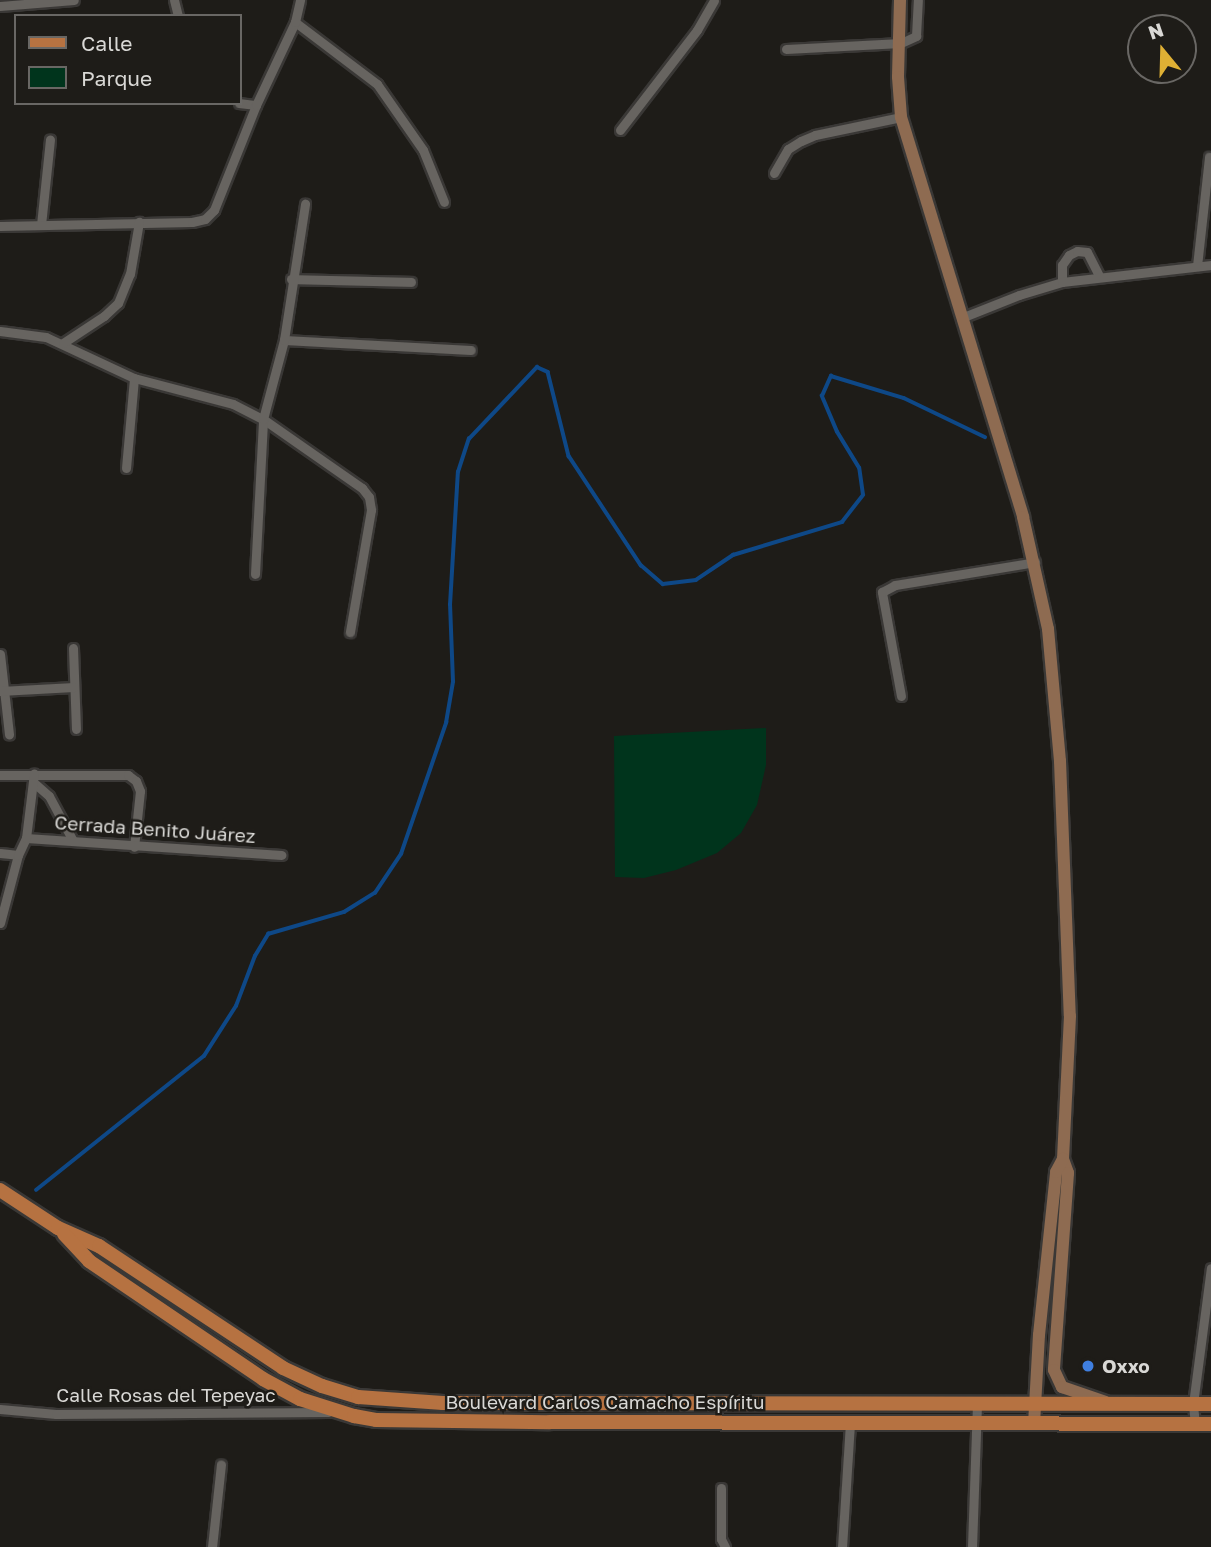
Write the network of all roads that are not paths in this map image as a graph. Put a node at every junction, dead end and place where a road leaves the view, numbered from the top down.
1 (74, 0) edge
2 (300, 0) edge
3 (714, 0) edge
4 (900, 0) edge
5 (918, 0) edge
6 (0, 6) edge
7 (295, 22) junction
8 (901, 43) junction
9 (786, 49) dead end
10 (242, 103) edge
11 (256, 104) junction
12 (901, 117) junction
13 (620, 130) dead end
14 (50, 139) dead end
15 (1209, 158) dead end
16 (774, 173) dead end
17 (444, 202) dead end
18 (305, 204) dead end
19 (139, 222) junction
20 (41, 225) junction
21 (0, 226) edge
22 (1211, 265) edge
23 (1197, 266) junction
24 (1100, 277) junction
25 (291, 279) junction
26 (411, 282) dead end
27 (1062, 282) junction
28 (961, 318) junction
29 (0, 331) edge
30 (284, 340) junction
31 (63, 343) junction
32 (471, 351) dead end
33 (134, 378) junction
34 (263, 419) junction
35 (126, 468) dead end
36 (1035, 562) junction
37 (255, 574) dead end
38 (350, 632) dead end
39 (72, 648) dead end
40 (0, 654) edge
41 (74, 687) junction
42 (2, 691) edge
43 (901, 696) dead end
44 (76, 729) dead end
45 (9, 734) dead end
46 (0, 775) edge
47 (34, 777) junction
48 (26, 838) junction
49 (73, 841) junction
50 (134, 846) junction
51 (0, 853) edge
52 (18, 855) junction
53 (281, 855) dead end
54 (0, 923) edge
55 (1063, 1159) junction
56 (0, 1190) edge
57 (58, 1228) junction
58 (1211, 1268) edge
59 (1035, 1377) junction
60 (1056, 1379) junction
61 (1108, 1403) junction
62 (1033, 1404) junction
63 (1194, 1404) junction
64 (1211, 1404) edge
65 (977, 1405) junction
66 (0, 1409) edge
67 (333, 1412) junction
68 (850, 1424) junction
69 (976, 1424) junction
70 (1034, 1424) junction
71 (1195, 1424) junction
72 (1211, 1424) edge
73 (221, 1464) dead end
74 (721, 1488) dead end
75 (212, 1547) edge
76 (725, 1547) edge
77 (842, 1547) edge
78 (972, 1547) edge

1 - 6 street
2 - 7 street
3 - 13 street
4 - 8 main road
5 - 8 street
7 - 11 street
7 - 17 street
8 - 9 street
8 - 12 main road
10 - 11 street
11 - 19 street
12 - 16 street
12 - 28 main road
14 - 20 street
15 - 23 street
18 - 25 street
19 - 20 street
19 - 31 street
20 - 21 street
22 - 23 street
23 - 24 street
24 - 27 street
24 - 27 street
25 - 26 street
25 - 30 street
27 - 28 street
28 - 36 main road
29 - 31 street
30 - 32 street
30 - 34 street
31 - 33 street
33 - 34 street
33 - 35 street
34 - 37 street
34 - 38 street
36 - 43 street
36 - 55 main road
39 - 41 street
40 - 42 street
41 - 42 street
41 - 44 street
42 - 45 street
46 - 47 street
47 - 48 street
47 - 49 street
47 - 50 street
48 - 49 street, Cerrada Benito Juárez
48 - 52 street
49 - 50 street, Cerrada Benito Juárez
50 - 53 street, Cerrada Benito Juárez
51 - 52 street
52 - 54 street
55 - 59 main road
55 - 60 main road
56 - 57 main road, Boulevard Carlos Camacho Espíritu
57 - 65 main road, Boulevard Carlos Camacho Espíritu
57 - 67 main road, Boulevard Carlos Camacho Espíritu
58 - 63 street
59 - 60 main road
59 - 62 main road
60 - 61 main road
61 - 62 main road, Boulevard Carlos Camacho Espíritu
61 - 63 main road, Boulevard Carlos Camacho Espíritu
62 - 65 main road, Boulevard Carlos Camacho Espíritu
62 - 70 main road
63 - 64 main road, Boulevard Carlos Camacho Espíritu
63 - 71 street
65 - 69 street
66 - 67 street, Calle Rosas del Tepeyac
67 - 68 main road, Boulevard Carlos Camacho Espíritu
68 - 69 main road, Boulevard Carlos Camacho Espíritu
68 - 77 street
69 - 70 main road, Boulevard Carlos Camacho Espíritu
69 - 78 street
70 - 71 main road, Boulevard Carlos Camacho Espíritu
71 - 72 main road, Boulevard Carlos Camacho Espíritu
73 - 75 street
74 - 76 street

